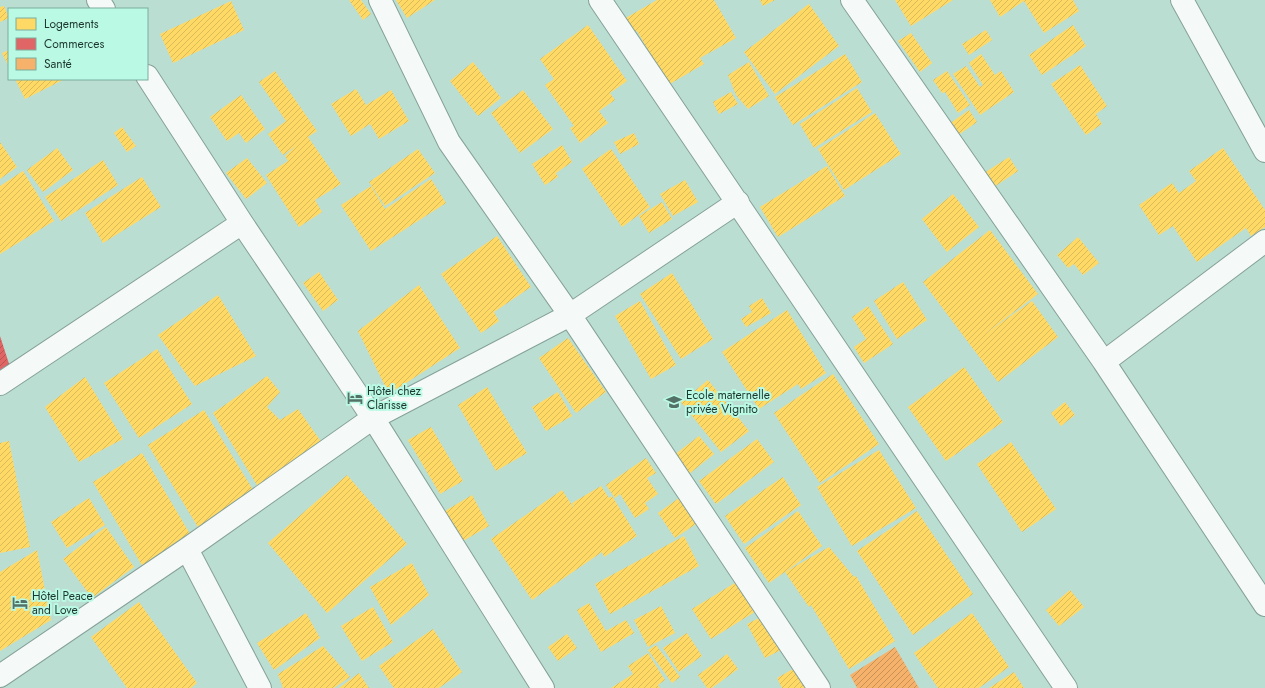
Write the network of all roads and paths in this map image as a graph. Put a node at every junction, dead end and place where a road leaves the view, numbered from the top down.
1 (380, 0) edge
2 (852, 0) edge
3 (1182, 0) edge
4 (607, 3) edge
5 (148, 78) edge
6 (1265, 150) edge
7 (738, 202) junction
8 (242, 223) junction
9 (1265, 241) edge
10 (570, 315) junction
11 (1104, 362) junction
12 (0, 384) edge
13 (373, 418) junction
14 (187, 549) junction
15 (1265, 605) edge
16 (0, 676) edge
17 (260, 688) edge
18 (543, 688) edge
19 (819, 688) edge
20 (1066, 688) edge

1 - 10 street
2 - 11 street
3 - 6 street
4 - 7 street
5 - 8 street
7 - 10 street
7 - 20 street
8 - 12 street
8 - 13 street
9 - 11 street
10 - 13 street
10 - 19 street
11 - 15 street
13 - 14 street
13 - 18 street
14 - 16 street
14 - 17 street

